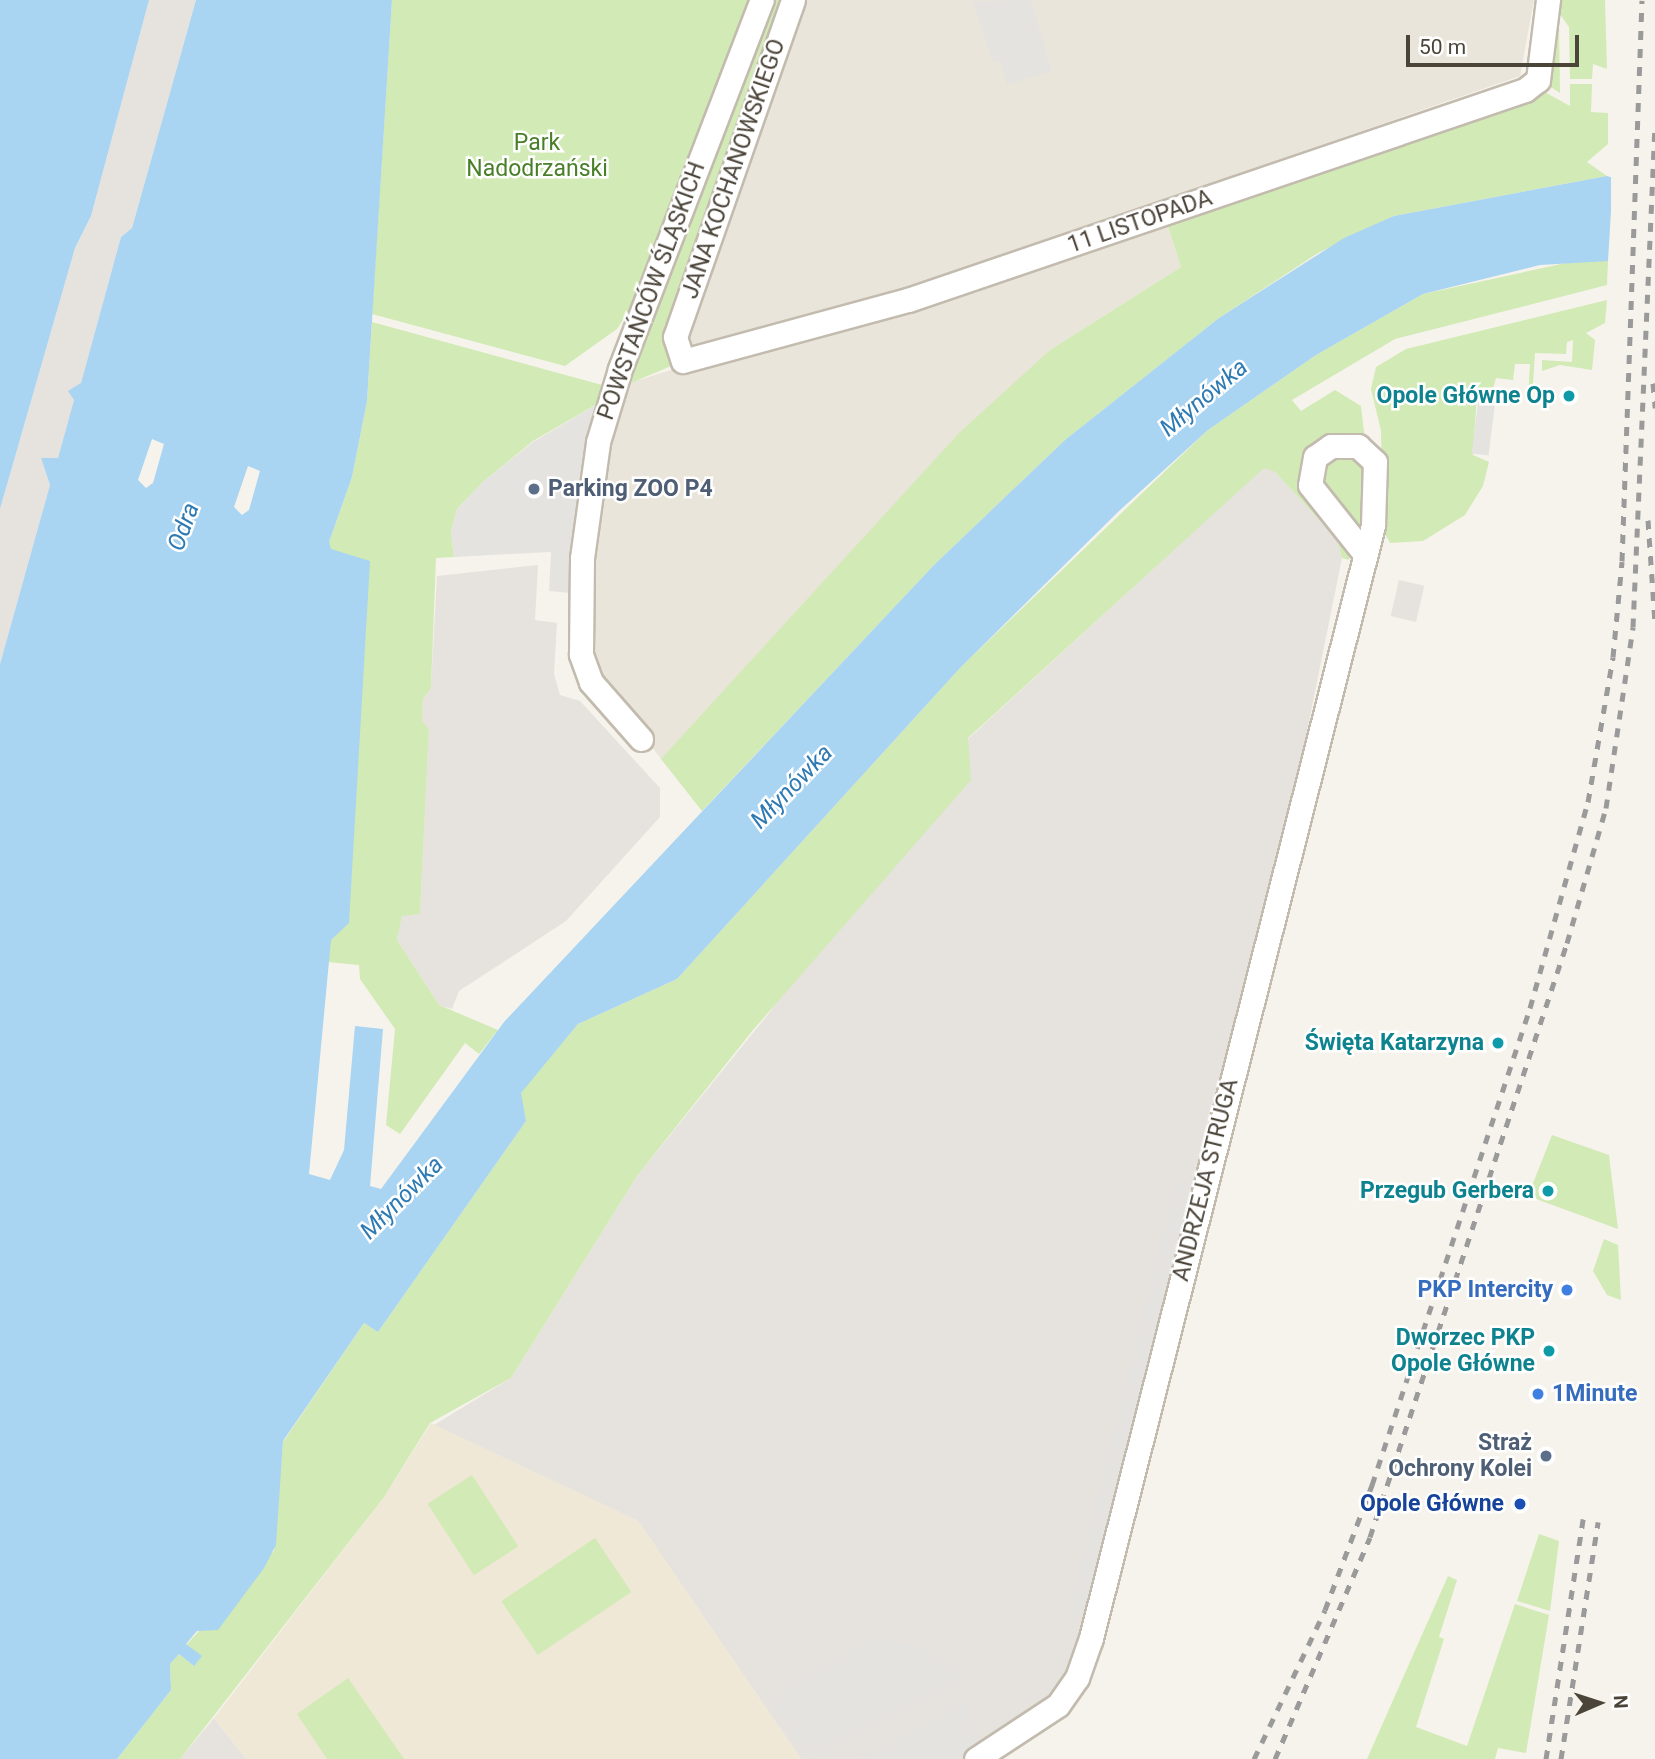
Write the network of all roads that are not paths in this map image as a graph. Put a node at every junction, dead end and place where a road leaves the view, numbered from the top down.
1 (762, 0) edge
2 (793, 0) edge
3 (1548, 0) edge
4 (675, 337) joint
5 (1364, 552) dead end
6 (641, 739) dead end
7 (976, 1759) edge

1 - 6 street, POWSTAŃCÓW ŚLĄSKICH
2 - 4 street, JANA KOCHANOWSKIEGO
3 - 4 street, 11 LISTOPADA
5 - 7 street, ANDRZEJA STRUGA

